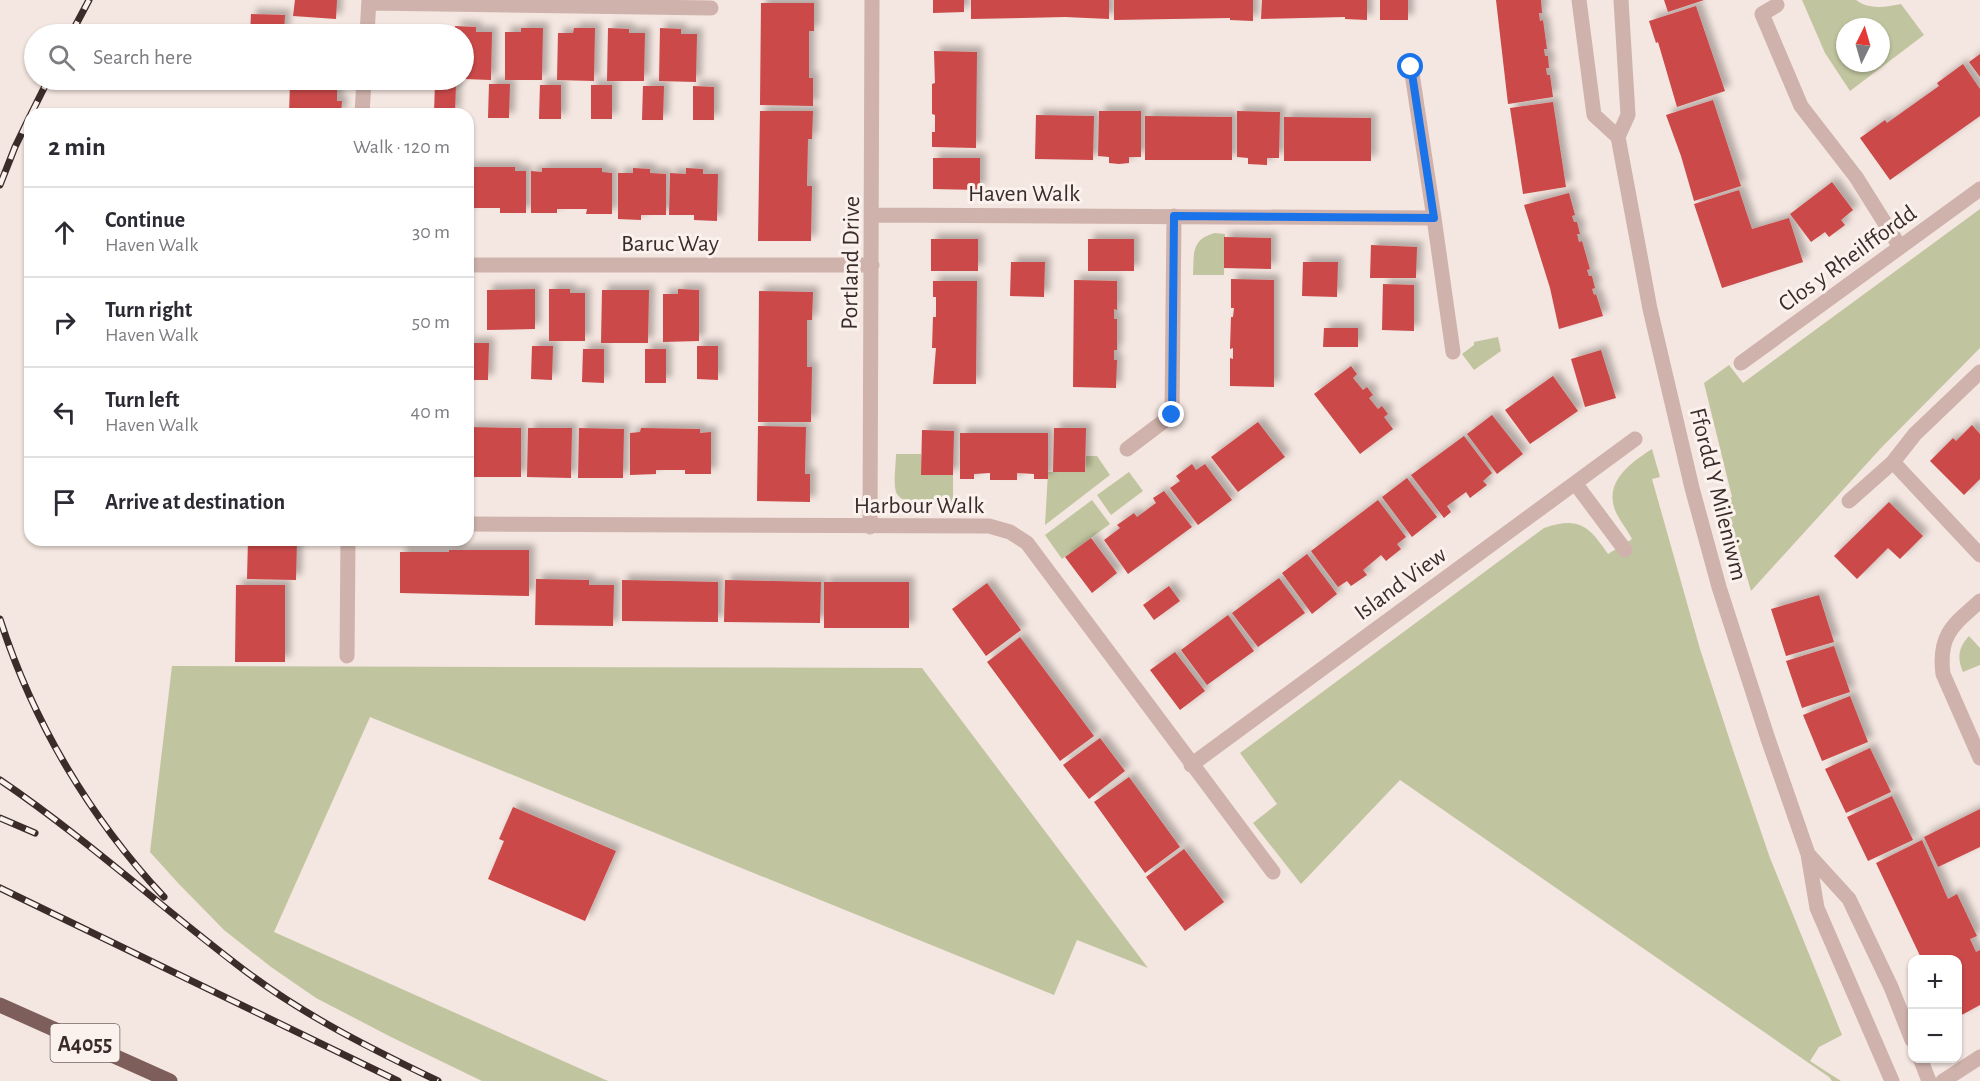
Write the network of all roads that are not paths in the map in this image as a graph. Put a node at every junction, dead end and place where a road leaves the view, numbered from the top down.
1 (873, 0) edge
2 (1579, 0) edge
3 (1621, 0) edge
4 (369, 2) edge
5 (585, 3) edge
6 (1777, 5) dead end
7 (711, 8) dead end
8 (368, 24) edge
9 (1411, 67) dead end
10 (363, 90) edge
11 (362, 108) edge
12 (1618, 137) junction
13 (1980, 189) edge
14 (873, 215) junction
15 (1174, 216) junction
16 (1434, 218) junction
17 (1900, 247) junction
18 (474, 265) edge
19 (872, 266) junction
20 (1453, 352) dead end
21 (1741, 363) dead end
22 (1980, 372) edge
23 (1635, 439) dead end
24 (1126, 449) dead end
25 (1893, 462) junction
26 (1575, 483) junction
27 (1849, 501) dead end
28 (474, 524) edge
29 (870, 527) junction
30 (348, 546) edge
31 (1624, 550) dead end
32 (1980, 555) edge
33 (1980, 601) edge
34 (347, 656) dead end
35 (1980, 758) edge
36 (1191, 765) junction
37 (1808, 854) junction
38 (1272, 872) dead end
39 (0, 1005) edge
40 (1908, 1030) edge
41 (1980, 1057) edge
42 (1922, 1063) edge
43 (170, 1081) edge
44 (1892, 1081) edge
45 (1929, 1081) edge
46 (1943, 1081) edge

1 - 14 street, Portland Drive
2 - 12 street
3 - 12 street, Ffordd Y Mileniwm
4 - 5 street
4 - 8 street
5 - 7 street
6 - 17 street
9 - 16 street
10 - 11 street
12 - 37 street, Ffordd Y Mileniwm
13 - 17 street, Clos y Rheilffordd
14 - 15 street, Haven Walk
14 - 19 street, Portland Drive
15 - 16 street, Haven Walk
15 - 24 street
16 - 20 street
17 - 21 street, Clos y Rheilffordd
18 - 19 street, Baruc Way
19 - 29 street, Portland Drive
22 - 25 street
23 - 26 street, Island View
25 - 27 street
25 - 32 street
26 - 31 street
26 - 36 street, Island View
28 - 29 street, Harbour Walk
29 - 36 street, Harbour Walk
30 - 34 street
33 - 35 street
36 - 38 street, Harbour Walk
37 - 40 street, Ffordd Y Mileniwm
37 - 44 street, Ffordd Y Mileniwm
39 - 43 main road, A4055
41 - 46 street
42 - 45 street

